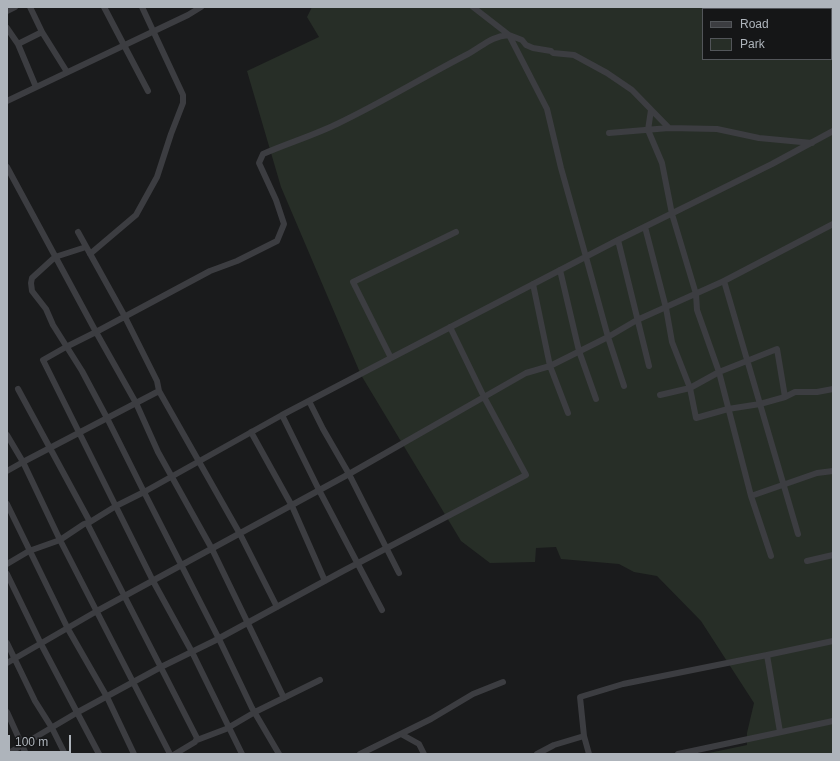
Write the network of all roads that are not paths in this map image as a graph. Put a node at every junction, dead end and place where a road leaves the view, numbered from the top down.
1 (15, 7) edge
2 (30, 7) edge
3 (104, 7) edge
4 (142, 7) edge
5 (201, 7) edge
6 (473, 7) edge
7 (7, 11) edge
8 (7, 28) edge
9 (152, 31) junction
10 (42, 32) junction
11 (509, 36) junction
12 (18, 44) junction
13 (124, 45) junction
14 (67, 72) junction
15 (36, 87) junction
16 (148, 91) dead end
17 (7, 101) edge
18 (651, 110) junction
19 (669, 128) junction
20 (648, 130) junction
21 (833, 131) edge
22 (609, 133) dead end
23 (812, 143) junction
24 (7, 167) edge
25 (672, 214) junction
26 (833, 224) edge
27 (645, 227) junction
28 (78, 232) dead end
29 (456, 232) dead end
30 (618, 240) junction
31 (86, 247) junction
32 (90, 254) junction
33 (55, 257) junction
34 (586, 257) junction
35 (560, 270) junction
36 (724, 281) junction
37 (534, 284) junction
38 (696, 294) junction
39 (666, 308) junction
40 (125, 318) junction
41 (637, 320) junction
42 (450, 327) junction
43 (96, 332) junction
44 (608, 337) junction
45 (66, 346) junction
46 (579, 351) junction
47 (390, 358) junction
48 (746, 361) junction
49 (550, 366) junction
50 (649, 366) dead end
51 (719, 372) junction
52 (624, 386) dead end
53 (690, 388) junction
54 (18, 389) dead end
55 (833, 389) edge
56 (160, 391) junction
57 (660, 395) dead end
58 (484, 397) junction
59 (785, 397) junction
60 (596, 399) dead end
61 (309, 401) junction
62 (136, 403) junction
63 (760, 404) junction
64 (728, 409) junction
65 (568, 413) dead end
66 (282, 415) junction
67 (107, 418) junction
68 (80, 432) junction
69 (251, 432) junction
70 (7, 435) edge
71 (50, 447) junction
72 (199, 461) junction
73 (23, 462) junction
74 (7, 471) edge
75 (833, 471) edge
76 (349, 474) junction
77 (172, 476) junction
78 (783, 486) junction
79 (320, 490) junction
80 (144, 492) junction
81 (751, 496) junction
82 (7, 504) edge
83 (116, 506) junction
84 (292, 506) junction
85 (89, 523) junction
86 (240, 534) junction
87 (798, 534) dead end
88 (60, 540) junction
89 (212, 549) junction
90 (386, 549) junction
91 (29, 551) junction
92 (833, 555) edge
93 (771, 556) dead end
94 (807, 561) dead end
95 (358, 563) junction
96 (7, 564) edge
97 (181, 566) junction
98 (399, 573) dead end
99 (7, 574) edge
100 (153, 581) junction
101 (325, 581) junction
102 (124, 597) junction
103 (277, 607) junction
104 (382, 610) dead end
105 (97, 611) junction
106 (247, 623) junction
107 (68, 629) junction
108 (219, 639) junction
109 (833, 641) edge
110 (7, 643) edge
111 (41, 644) junction
112 (192, 652) junction
113 (767, 655) junction
114 (15, 659) junction
115 (7, 663) edge
116 (161, 667) junction
117 (320, 680) dead end
118 (503, 682) dead end
119 (134, 683) junction
120 (107, 697) junction
121 (284, 698) junction
122 (7, 712) edge
123 (78, 712) junction
124 (255, 712) junction
125 (833, 721) edge
126 (230, 727) junction
127 (52, 728) junction
128 (780, 732) junction
129 (401, 734) junction
130 (584, 736) junction
131 (197, 740) junction
132 (22, 746) junction
133 (7, 754) edge
134 (26, 754) edge
135 (65, 754) edge
136 (99, 754) edge
137 (134, 754) edge
138 (170, 754) edge
139 (175, 754) edge
140 (242, 754) edge
141 (279, 754) edge
142 (360, 754) edge
143 (424, 754) edge
144 (537, 754) edge
145 (589, 754) edge
146 (678, 754) edge

1 - 7 street
2 - 10 street
3 - 13 street
4 - 9 street
5 - 9 street
6 - 11 street
8 - 12 street
9 - 13 street
9 - 32 street
10 - 12 street
10 - 14 street
11 - 18 street
11 - 34 street
11 - 40 street
12 - 15 street
13 - 14 street
13 - 16 street
14 - 15 street
15 - 17 street
18 - 19 street
18 - 20 street
19 - 20 street
19 - 23 street
20 - 22 street
20 - 25 street
21 - 23 street
23 - 25 street
24 - 33 street
25 - 27 street
25 - 38 street
26 - 36 street
27 - 30 street
27 - 39 street
28 - 31 street
29 - 47 street
30 - 34 street
30 - 41 street
31 - 32 street
31 - 33 street
32 - 40 street
33 - 43 street
33 - 45 street
34 - 35 street
34 - 44 street
35 - 37 street
35 - 46 street
36 - 38 street
36 - 48 street
37 - 42 street
37 - 49 street
38 - 39 street
38 - 51 street
39 - 41 street
39 - 53 street
40 - 43 street
40 - 56 street
41 - 44 street
41 - 50 street
42 - 47 street
42 - 58 street
43 - 45 street
43 - 62 street
44 - 46 street
44 - 52 street
45 - 67 street
45 - 68 street
46 - 49 street
46 - 60 street
47 - 61 street
48 - 51 street
48 - 59 street
48 - 63 street
49 - 58 street
49 - 65 street
51 - 53 street
51 - 64 street
53 - 57 street
53 - 64 street
54 - 71 street
55 - 59 street
56 - 62 street
56 - 72 street
58 - 76 street
58 - 90 street
59 - 63 street
61 - 66 street
61 - 76 street
62 - 67 street
62 - 77 street
63 - 64 street
63 - 78 street
64 - 81 street
66 - 69 street
66 - 79 street
67 - 68 street
67 - 80 street
68 - 71 street
68 - 83 street
69 - 72 street
69 - 84 street
70 - 73 street
71 - 73 street
71 - 85 street
72 - 77 street
72 - 86 street
73 - 74 street
73 - 88 street
75 - 78 street
76 - 79 street
76 - 90 street
77 - 80 street
77 - 89 street
78 - 81 street
78 - 87 street
79 - 84 street
79 - 95 street
80 - 83 street
80 - 97 street
81 - 93 street
82 - 91 street
83 - 85 street
83 - 100 street
84 - 86 street
84 - 101 street
85 - 88 street
85 - 102 street
86 - 89 street
86 - 103 street
88 - 91 street
88 - 105 street
89 - 97 street
89 - 106 street
90 - 95 street
90 - 98 street
91 - 96 street
91 - 107 street
92 - 94 street
95 - 101 street
95 - 104 street
97 - 100 street
97 - 108 street
99 - 111 street
100 - 102 street
100 - 112 street
101 - 103 street
102 - 105 street
102 - 116 street
103 - 106 street
105 - 107 street
105 - 119 street
106 - 108 street
106 - 121 street
107 - 111 street
107 - 120 street
108 - 112 street
108 - 124 street
109 - 113 street
110 - 114 street
111 - 114 street
111 - 123 street
112 - 116 street
112 - 126 street
113 - 128 street
113 - 130 street
114 - 115 street
114 - 127 street
116 - 119 street
116 - 131 street
117 - 121 street
118 - 129 street
119 - 120 street
119 - 138 street
120 - 123 street
120 - 137 street
121 - 124 street
122 - 132 street
123 - 127 street
123 - 136 street
124 - 126 street
124 - 141 street
125 - 128 street
126 - 131 street
126 - 140 street
127 - 132 street
127 - 135 street
128 - 146 street
129 - 142 street
129 - 143 street
130 - 144 street
130 - 145 street
131 - 139 street
132 - 133 street
132 - 134 street

